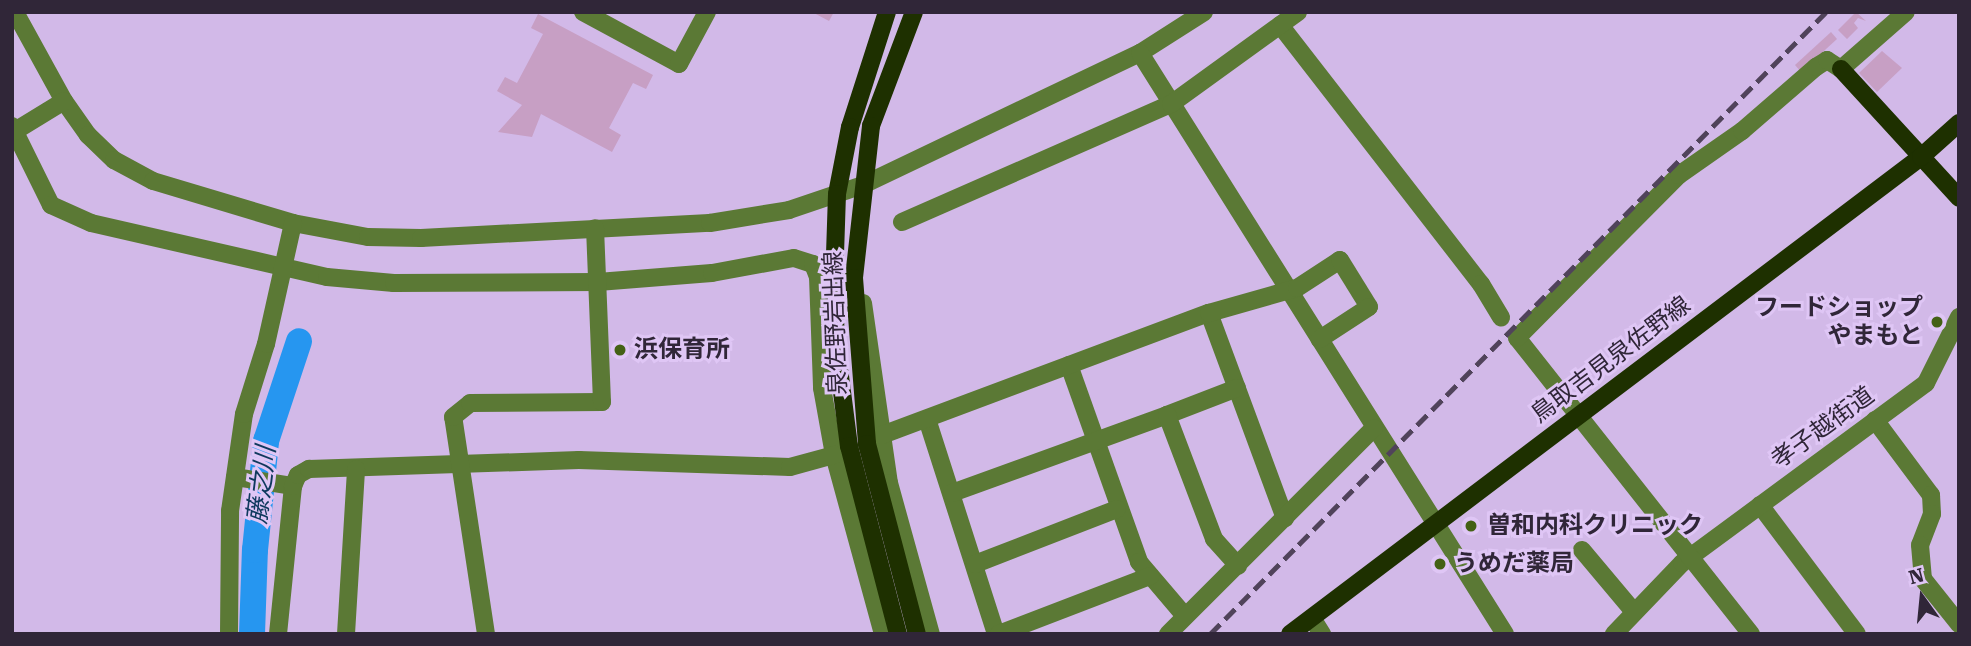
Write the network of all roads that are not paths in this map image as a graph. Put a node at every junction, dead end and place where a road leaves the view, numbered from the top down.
1 (15, 12) edge
2 (583, 12) edge
3 (707, 12) edge
4 (887, 12) edge
5 (914, 12) edge
6 (1204, 12) edge
7 (1298, 12) edge
8 (1906, 12) edge
9 (1280, 25) junction
10 (1140, 53) junction
11 (1841, 69) junction
12 (64, 101) junction
13 (1171, 104) junction
14 (1959, 122) edge
15 (13, 129) edge
16 (1921, 157) junction
17 (863, 185) junction
18 (837, 194) junction
19 (1959, 198) edge
20 (902, 222) dead end
21 (293, 223) junction
22 (595, 228) junction
23 (856, 258) junction
24 (280, 269) junction
25 (598, 282) junction
26 (1288, 288) junction
27 (1209, 313) junction
28 (1501, 317) dead end
29 (1959, 317) edge
30 (1320, 339) junction
31 (1069, 365) junction
32 (1237, 388) junction
33 (1579, 414) junction
34 (1167, 415) junction
35 (927, 419) junction
36 (1875, 420) junction
37 (1374, 428) junction
38 (882, 435) junction
39 (1095, 441) junction
40 (834, 455) junction
41 (459, 466) junction
42 (356, 469) junction
43 (238, 477) junction
44 (289, 485) junction
45 (952, 493) junction
46 (1760, 505) junction
47 (1117, 509) junction
48 (1285, 518) junction
49 (1435, 528) junction
50 (1582, 550) dead end
51 (1692, 558) junction
52 (975, 564) junction
53 (1238, 566) junction
54 (1150, 576) junction
55 (1634, 612) junction
56 (1185, 616) junction
57 (1312, 618) junction
58 (1959, 624) edge
59 (229, 634) edge
60 (278, 634) edge
61 (346, 634) edge
62 (486, 634) edge
63 (883, 634) edge
64 (898, 634) edge
65 (917, 634) edge
66 (931, 634) edge
67 (998, 634) edge
68 (1168, 634) edge
69 (1290, 634) edge
70 (1322, 634) edge
71 (1505, 634) edge
72 (1614, 634) edge
73 (1751, 634) edge
74 (1857, 634) edge

1 - 12 street
2 - 3 street
4 - 18 main road, 泉佐野岩出線
5 - 17 main road, 泉佐野岩出線
6 - 10 street
7 - 9 street
8 - 11 street
9 - 13 street
9 - 28 street
10 - 13 street
10 - 17 street
11 - 16 main road
11 - 33 street
12 - 15 street
12 - 21 street
13 - 20 street
13 - 26 street
14 - 16 main road, 鳥取吉見泉佐野線
15 - 24 street
16 - 19 main road
16 - 33 main road, 鳥取吉見泉佐野線
17 - 18 street
17 - 23 main road, 泉佐野岩出線
18 - 22 street
18 - 64 main road, 泉佐野岩出線
21 - 22 street
21 - 24 street
22 - 25 street
23 - 38 street
23 - 65 main road, 泉佐野岩出線
24 - 25 street
24 - 43 street
25 - 40 street
25 - 41 street
26 - 27 street
26 - 30 street
26 - 30 street
27 - 31 street
27 - 32 street
29 - 36 street, 孝子越街道
30 - 37 street
31 - 35 street
31 - 39 street
32 - 34 street
32 - 48 street
33 - 49 main road, 鳥取吉見泉佐野線
33 - 51 street
34 - 39 street
34 - 53 street
35 - 38 street
35 - 45 street
36 - 46 street, 孝子越街道
36 - 58 street
37 - 48 street
37 - 49 street
38 - 66 street
39 - 45 street
39 - 47 street
40 - 41 street
40 - 63 street
41 - 42 street
41 - 62 street
42 - 44 street
42 - 61 street
43 - 44 street
43 - 59 street
44 - 60 street
45 - 52 street
46 - 51 street, 孝子越街道
46 - 74 street
47 - 52 street
47 - 54 street
48 - 53 street
49 - 57 main road, 鳥取吉見泉佐野線
49 - 71 street
50 - 55 street
51 - 55 street, 孝子越街道
51 - 73 street
52 - 67 street
53 - 56 street
54 - 56 street
54 - 67 street
55 - 72 street, 孝子越街道
56 - 68 street
57 - 69 main road, 鳥取吉見泉佐野線
57 - 70 street

